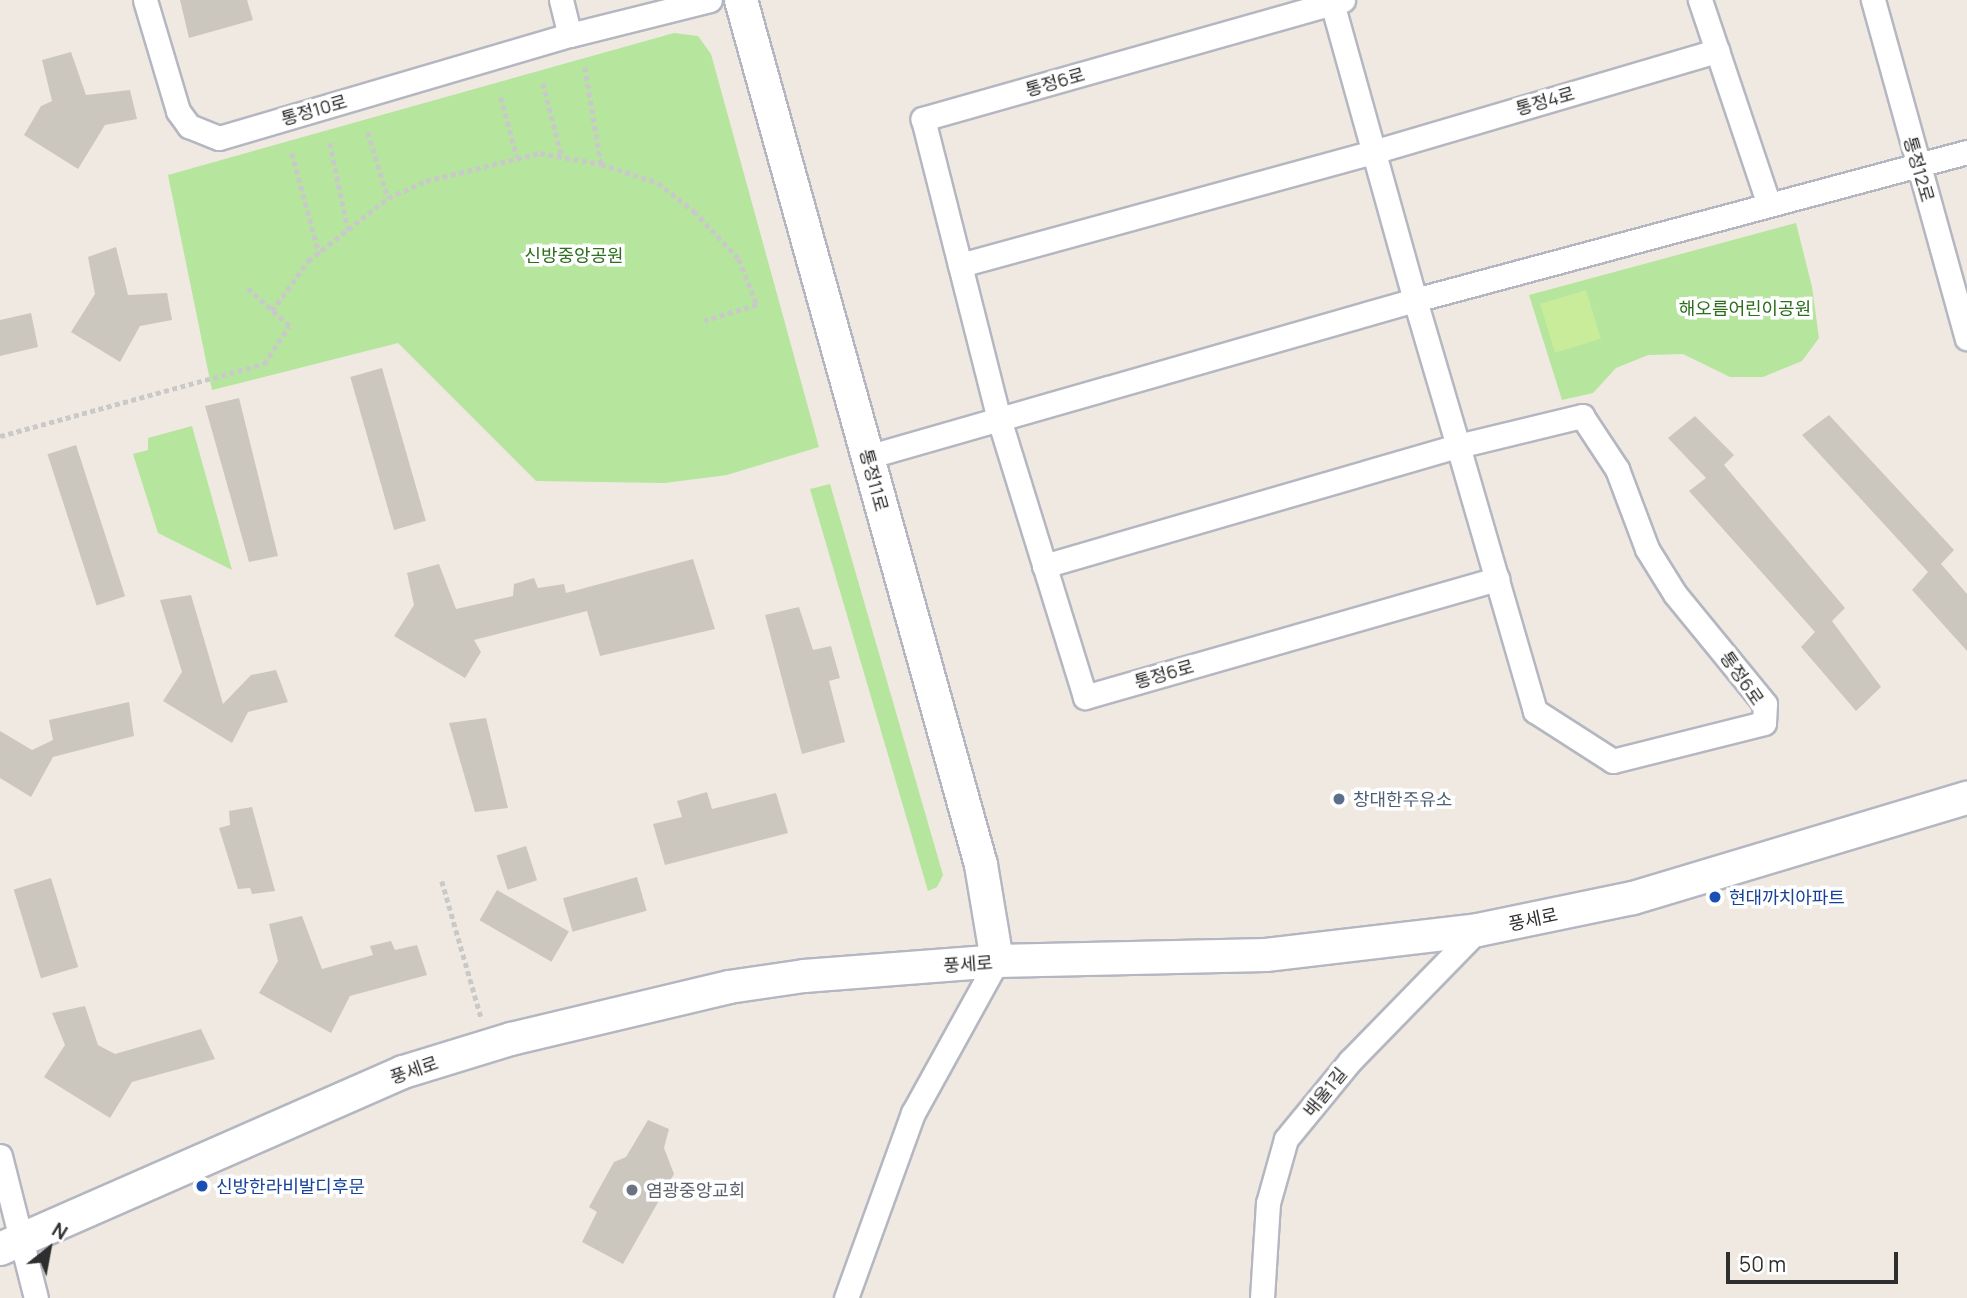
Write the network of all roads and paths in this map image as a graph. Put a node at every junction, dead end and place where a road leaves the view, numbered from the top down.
1 (145, 0) edge
2 (561, 0) edge
3 (710, 0) edge
4 (741, 0) edge
5 (1700, 0) edge
6 (1873, 0) edge
7 (1335, 1) edge
8 (570, 35) junction
9 (1717, 51) junction
10 (585, 67) dead end
11 (543, 83) dead end
12 (501, 97) dead end
13 (368, 132) dead end
14 (330, 143) dead end
15 (1373, 152) junction
16 (1967, 152) edge
17 (292, 153) dead end
18 (562, 157) junction
19 (517, 158) junction
20 (601, 164) junction
21 (1917, 166) junction
22 (388, 198) junction
23 (1769, 205) junction
24 (348, 230) junction
25 (319, 253) junction
26 (960, 265) junction
27 (245, 286) dead end
28 (1415, 300) junction
29 (272, 311) junction
30 (704, 321) dead end
31 (1967, 338) edge
32 (999, 419) junction
33 (0, 436) edge
34 (1458, 446) junction
35 (867, 457) junction
36 (1044, 566) junction
37 (1497, 579) junction
38 (1967, 798) edge
39 (442, 881) dead end
40 (1478, 930) junction
41 (997, 961) junction
42 (481, 1017) dead end
43 (0, 1156) edge
44 (12, 1245) edge
45 (36, 1298) edge
46 (846, 1298) edge
47 (1262, 1298) edge

1 - 8 street, 통정10로
2 - 8 street
3 - 8 street, 통정10로
4 - 35 street, 통정11로
5 - 9 street
6 - 21 street, 통정12로
7 - 15 street
7 - 26 street, 통정6로
9 - 15 street, 통정4로
9 - 23 street
10 - 20 path
11 - 18 path
12 - 19 path
13 - 22 path
14 - 24 path
15 - 26 street
15 - 28 street
16 - 21 street
17 - 25 path
18 - 19 path
18 - 20 path
19 - 22 path
20 - 30 path
21 - 23 street
21 - 31 street, 통정12로
22 - 24 path
23 - 28 street
24 - 25 path
25 - 29 path
26 - 32 street, 통정6로
27 - 29 path
28 - 32 street
28 - 34 street, 통정6로
29 - 33 path
32 - 35 street
32 - 36 street, 통정6로
34 - 36 street, 통정6로
34 - 37 street, 통정6로
34 - 37 street, 통정6로
35 - 41 street, 통정11로
36 - 37 street, 통정6로
38 - 40 street, 풍세로
39 - 42 path
40 - 41 street, 풍세로
40 - 47 street, 배울1길
41 - 44 street, 풍세로
41 - 46 street
43 - 44 street
44 - 45 street

